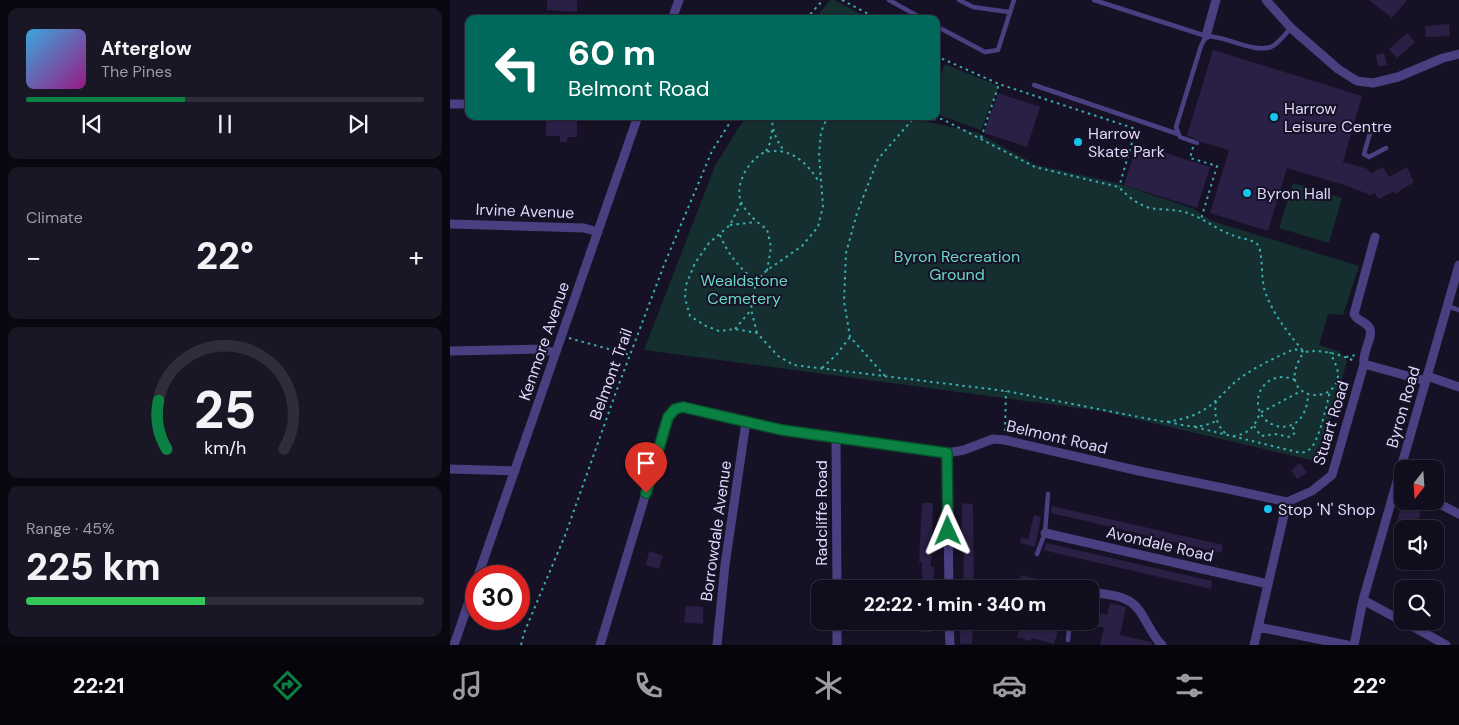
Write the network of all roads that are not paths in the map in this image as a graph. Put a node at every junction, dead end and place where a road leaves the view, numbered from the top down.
1 (679, 0) edge
2 (888, 0) edge
3 (959, 0) edge
4 (1014, 0) edge
5 (1094, 0) edge
6 (1216, 0) edge
7 (1266, 0) edge
8 (1009, 12) junction
9 (673, 15) edge
10 (916, 15) edge
11 (940, 28) edge
12 (1291, 28) junction
13 (1206, 36) junction
14 (1459, 54) edge
15 (1034, 86) dead end
16 (450, 104) edge
17 (465, 104) edge
18 (637, 120) edge
19 (1375, 126) dead end
20 (1178, 134) junction
21 (1196, 142) road end
22 (1386, 148) dead end
23 (450, 224) edge
24 (598, 232) junction
25 (1375, 237) dead end
26 (1459, 266) edge
27 (1447, 306) junction
28 (1459, 310) edge
29 (450, 351) edge
30 (556, 353) junction
31 (1364, 364) junction
32 (1427, 378) junction
33 (1459, 387) edge
34 (746, 422) junction
35 (836, 438) junction
36 (947, 453) junction
37 (1406, 460) edge
38 (450, 469) edge
39 (515, 471) junction
40 (1048, 494) dead end
41 (1287, 502) junction
42 (1394, 505) edge
43 (1444, 506) edge
44 (1459, 514) edge
45 (1045, 533) junction
46 (1037, 554) dead end
47 (482, 565) edge
48 (837, 580) edge
49 (949, 580) edge
50 (1268, 584) junction
51 (1099, 594) edge
52 (1364, 600) junction
53 (465, 613) edge
54 (1394, 616) edge
55 (1258, 626) junction
56 (837, 630) edge
57 (949, 630) edge
58 (1069, 630) edge
59 (1419, 630) edge
60 (1068, 640) dead end
61 (454, 645) edge
62 (600, 645) edge
63 (717, 645) edge
64 (837, 645) edge
65 (950, 645) edge
66 (1162, 645) edge
67 (1254, 645) edge
68 (1347, 645) edge
69 (1354, 645) edge
70 (1446, 645) edge

1 - 9 street
2 - 10 lane
3 - 8 lane
4 - 8 lane
5 - 13 lane
6 - 13 street
7 - 12 street
8 - 11 lane
12 - 13 lane
12 - 14 street
13 - 20 lane
15 - 20 lane
16 - 17 street
18 - 24 street, Kenmore Avenue
19 - 22 lane
20 - 21 lane
23 - 24 street, Irvine Avenue
24 - 30 street, Kenmore Avenue
25 - 31 street
26 - 27 street, Byron Road
27 - 28 lane
27 - 32 street, Byron Road
29 - 30 street
30 - 39 street, Kenmore Avenue
31 - 32 street, Stuart Road
31 - 41 street, Stuart Road
32 - 33 street, Stuart Road
32 - 37 street, Byron Road
34 - 35 street, Belmont Road
34 - 62 street, Belmont Road
34 - 63 street, Borrowdale Avenue
35 - 36 street, Belmont Road
35 - 48 street, Radcliffe Road
36 - 41 street, Belmont Road
36 - 49 street
38 - 39 street
39 - 47 street, Kenmore Avenue
40 - 45 lane
41 - 50 street
42 - 52 street, Byron Road
43 - 44 street
45 - 46 lane
45 - 50 street, Avondale Road
50 - 55 street
51 - 66 street
52 - 54 street
52 - 69 street, Byron Road
53 - 61 street
55 - 67 street
55 - 68 street
56 - 64 street
57 - 65 street
58 - 60 lane
59 - 70 street

